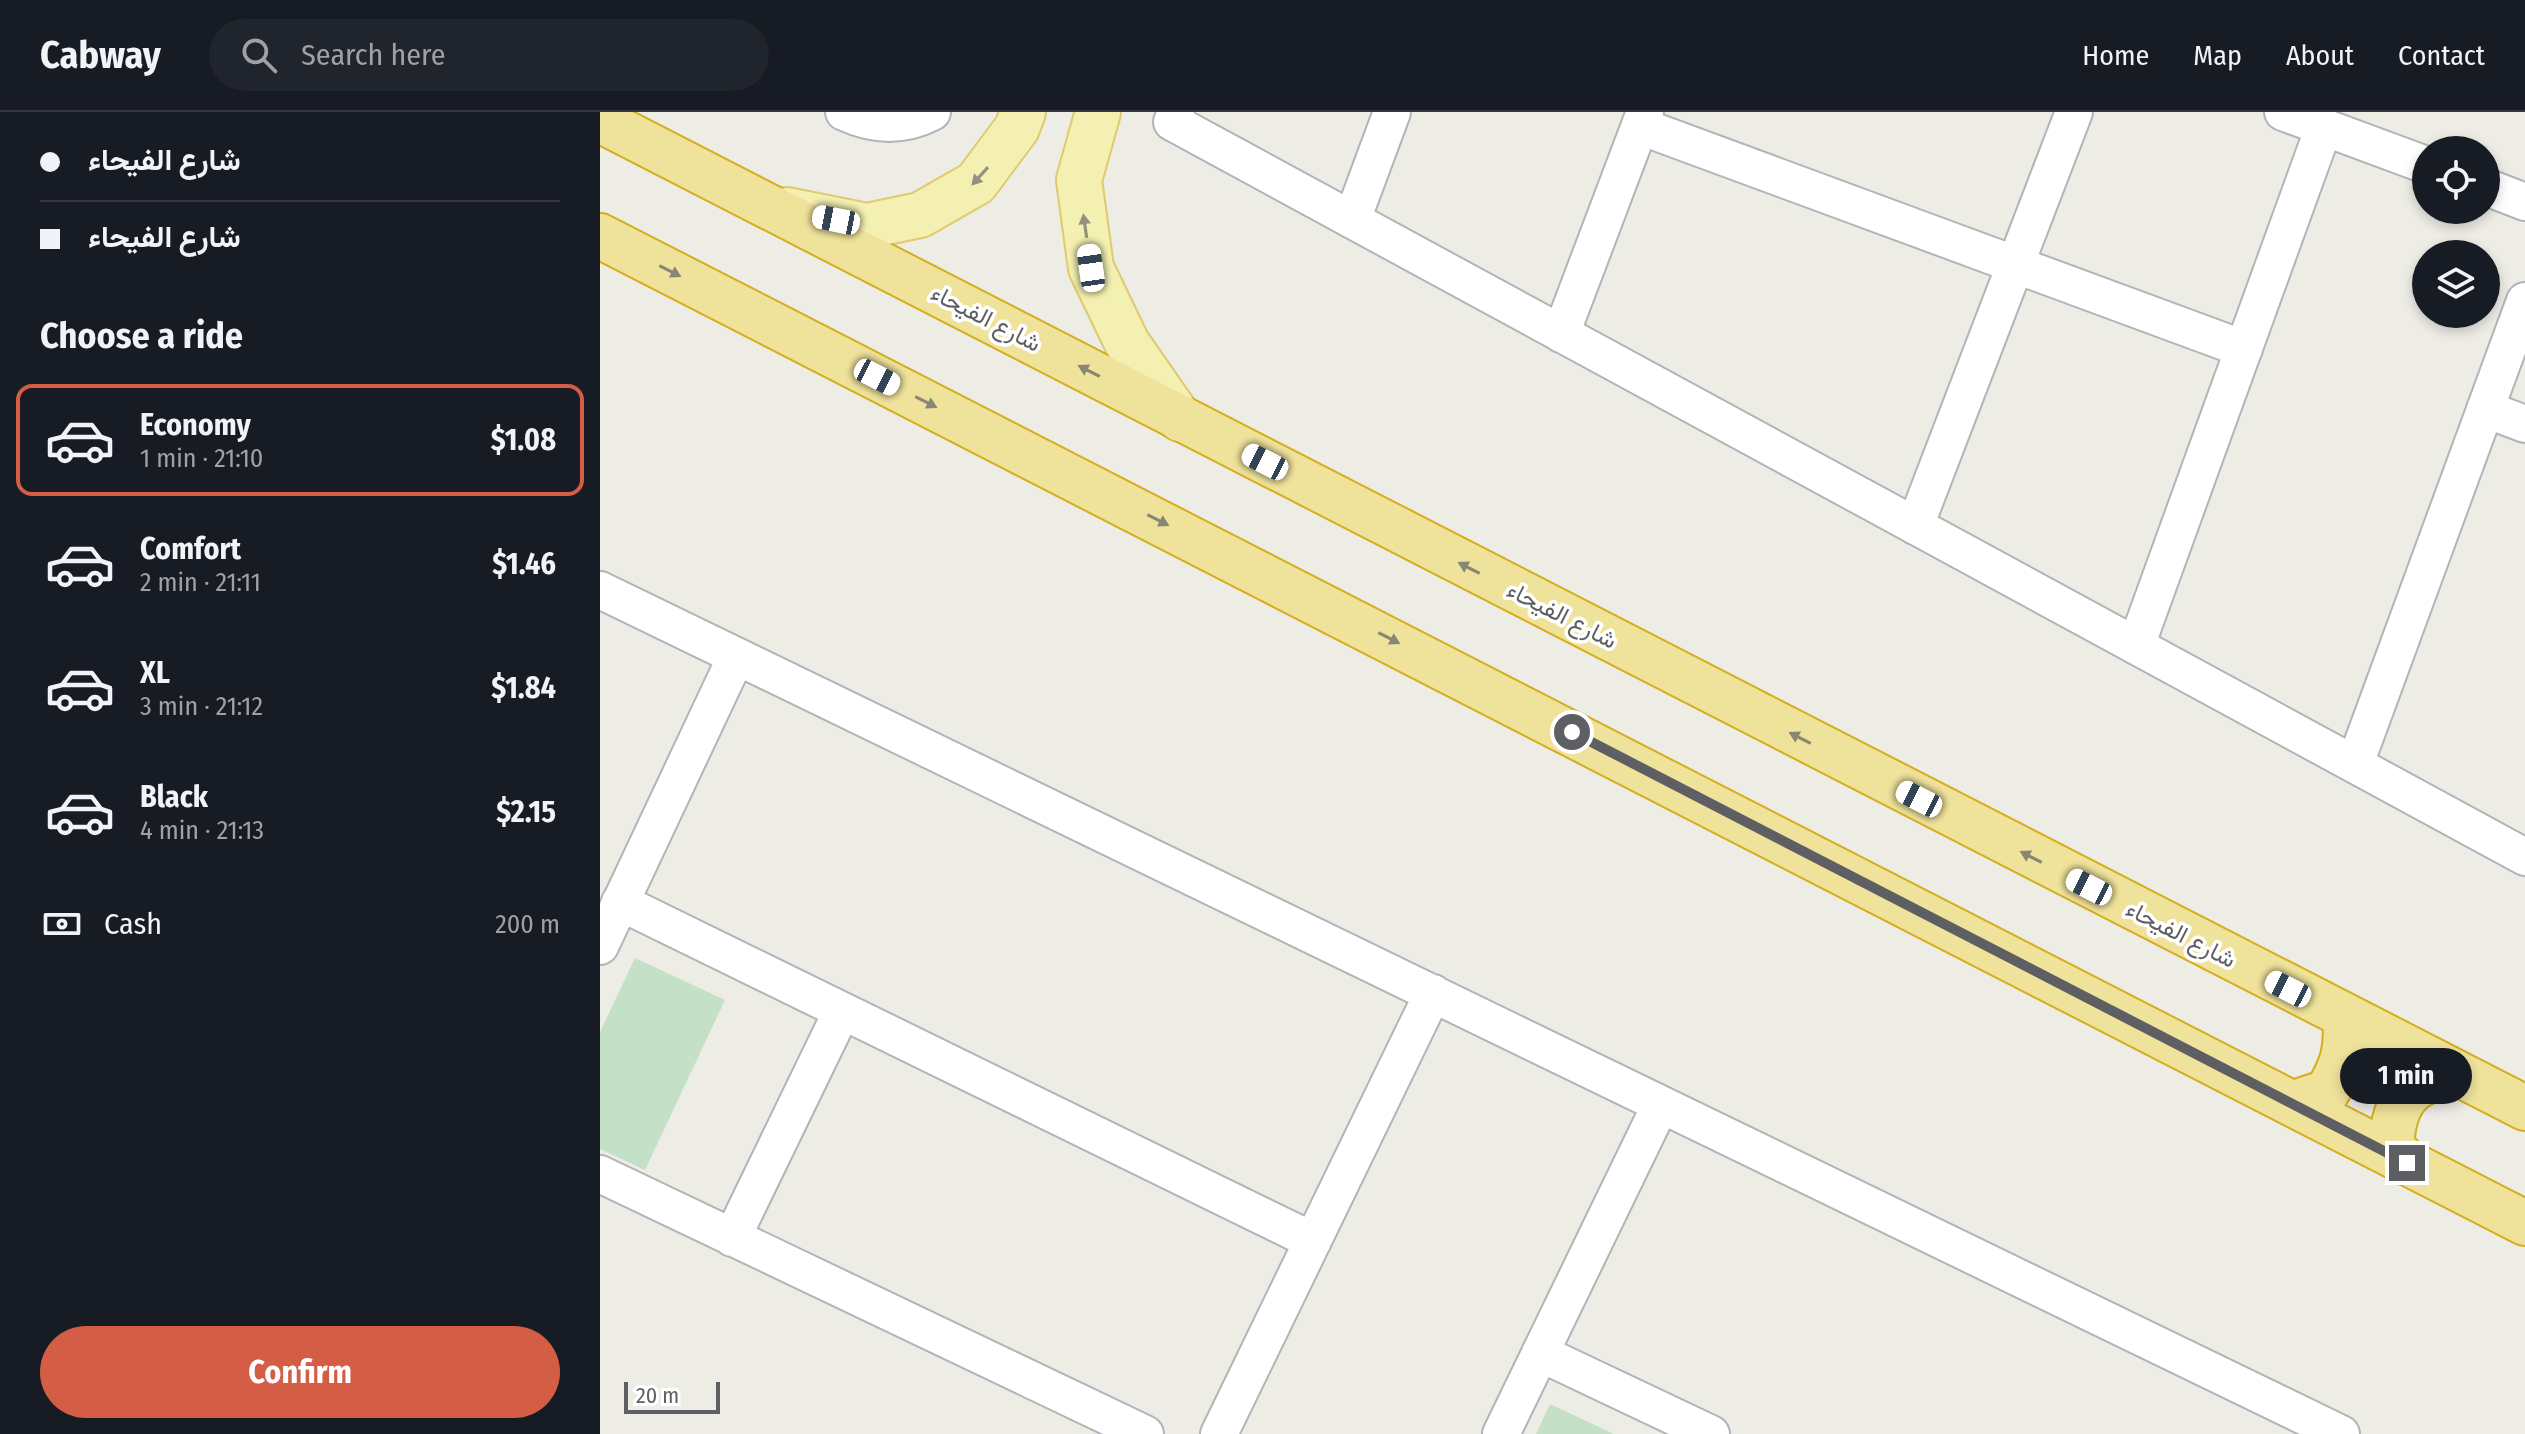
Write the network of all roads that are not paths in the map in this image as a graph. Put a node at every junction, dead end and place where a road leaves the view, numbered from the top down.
1 (844, 112) edge
2 (932, 112) edge
3 (1023, 112) edge
4 (1098, 112) edge
5 (1176, 112) edge
6 (1392, 112) edge
7 (2074, 112) edge
8 (2283, 112) edge
9 (1642, 119) edge
10 (600, 120) edge
11 (2324, 127) junction
12 (2412, 160) edge
13 (2500, 192) edge
14 (2525, 202) edge
15 (775, 208) junction
16 (1352, 220) junction
17 (600, 236) edge
18 (2016, 265) junction
19 (2525, 301) edge
20 (1561, 334) junction
21 (2244, 349) junction
22 (2485, 409) junction
23 (1180, 419) junction
24 (2525, 424) edge
25 (1915, 526) junction
26 (600, 590) edge
27 (2136, 646) junction
28 (736, 657) junction
29 (2355, 764) junction
30 (2525, 857) edge
31 (620, 902) junction
32 (600, 946) edge
33 (1433, 993) junction
34 (842, 1011) junction
35 (2345, 1018) junction
36 (2454, 1073) junction
37 (2294, 1103) junction
38 (1660, 1106) junction
39 (2525, 1108) edge
40 (2407, 1163) junction
41 (600, 1174) edge
42 (2525, 1223) edge
43 (732, 1238) junction
44 (1313, 1241) junction
45 (1540, 1353) junction
46 (1145, 1434) edge
47 (1219, 1434) edge
48 (1501, 1434) edge
49 (1711, 1434) edge
50 (2341, 1434) edge

1 - 2 street
3 -> 15 main road
23 -> 4 main road
5 - 16 street
6 - 16 street
7 - 18 street
8 - 11 street
9 - 18 street
9 - 20 street
10 - 15 highway, شارع الفيحاء
11 - 12 street
11 - 21 street
13 - 14 street
23 -> 15 highway, شارع الفيحاء
16 - 20 street
17 -> 37 highway
18 - 21 street
18 - 25 street
19 - 22 street
20 - 25 street
21 - 27 street
22 - 24 street
22 - 29 street
35 -> 23 highway, شارع الفيحاء
25 - 27 street
26 - 28 street
27 - 29 street
28 - 31 street
28 - 33 street
29 - 30 street
31 - 32 street
31 - 34 street
33 - 38 street
33 - 44 street
34 - 43 street
34 - 44 street
35 - 36 highway, شارع الفيحاء
35 - 37 highway
36 - 39 highway, شارع الفيحاء
36 - 40 highway
37 - 40 highway
38 - 45 street
38 - 50 street
40 - 42 highway
41 - 43 street
43 - 46 street
44 - 47 street
45 - 48 street
45 - 49 street

